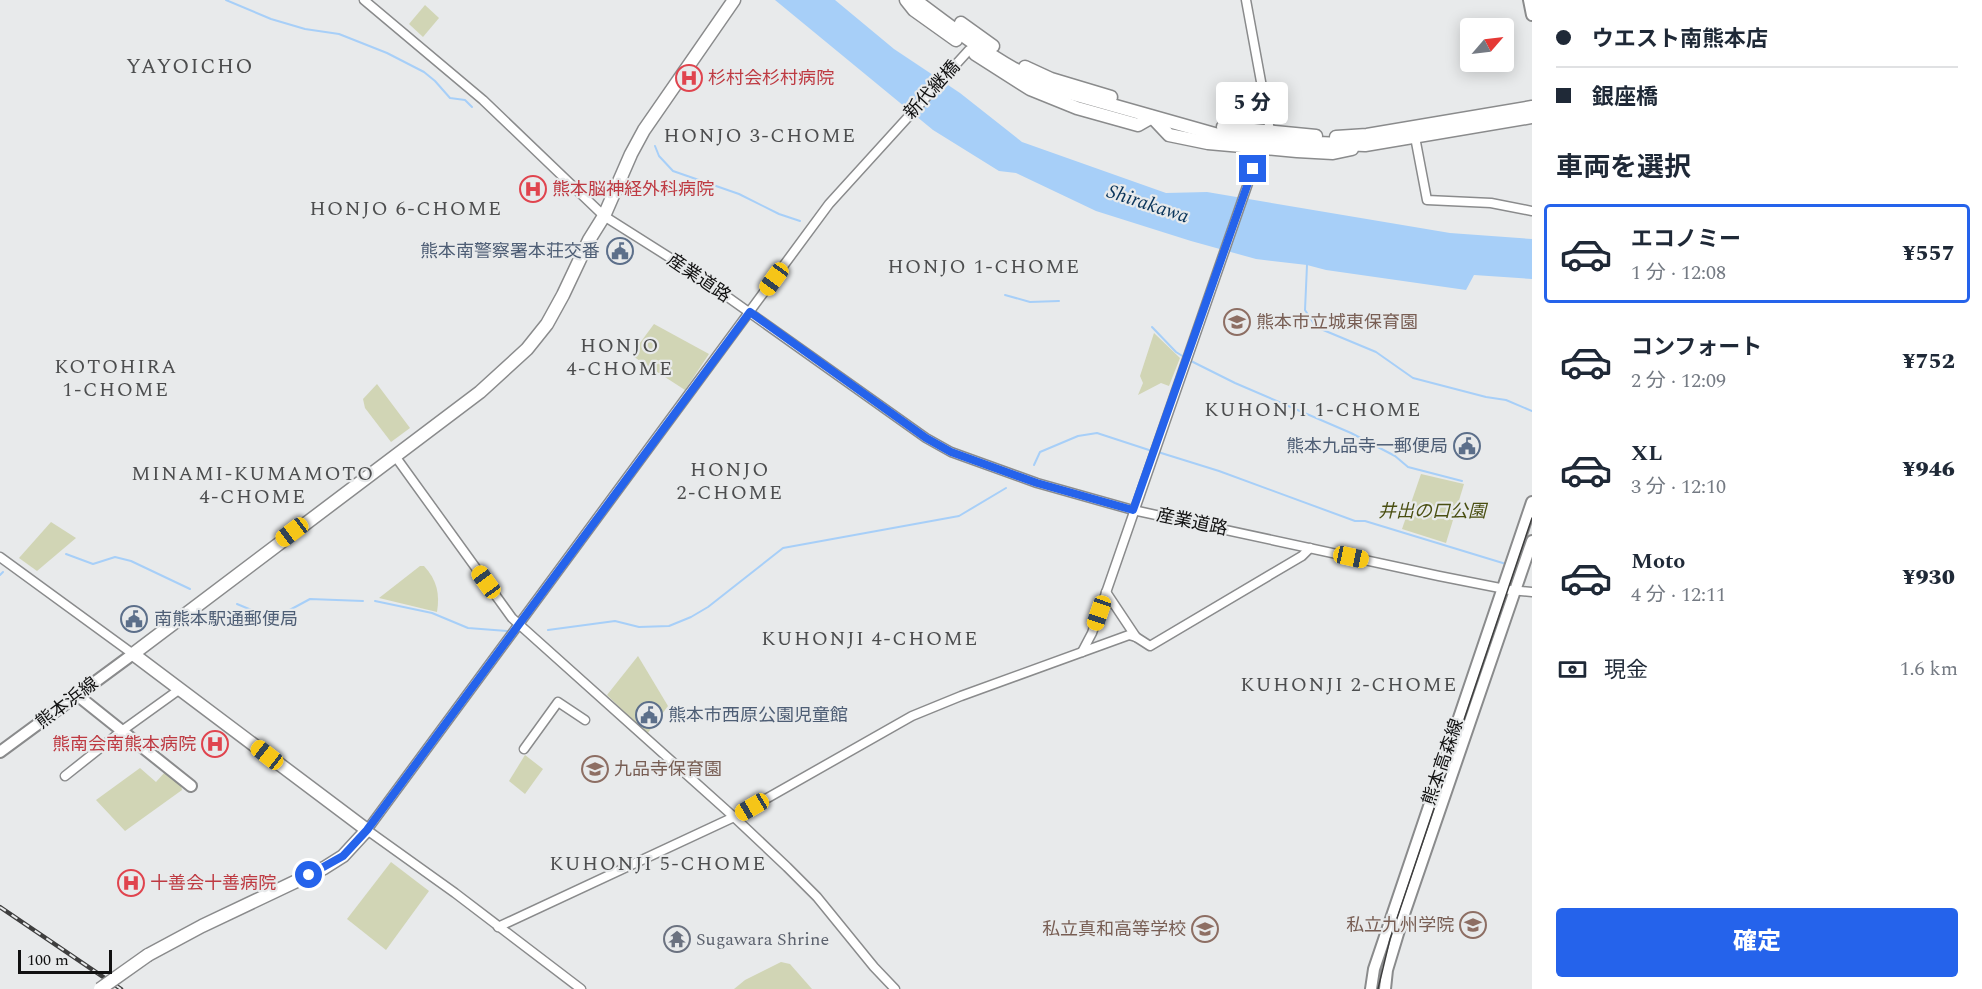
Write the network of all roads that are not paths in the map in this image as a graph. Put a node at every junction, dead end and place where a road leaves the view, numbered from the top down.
1 (364, 0) edge
2 (734, 0) edge
3 (906, 0) edge
4 (915, 0) edge
5 (928, 0) edge
6 (1246, 0) edge
7 (1530, 0) edge
8 (1532, 15) edge
9 (969, 50) junction
10 (1532, 107) edge
11 (1152, 117) junction
12 (1532, 117) edge
13 (1415, 137) junction
14 (1273, 142) junction
15 (1253, 169) dead end
16 (1532, 211) edge
17 (604, 216) junction
18 (750, 312) junction
19 (395, 456) junction
20 (1532, 502) edge
21 (1133, 510) junction
22 (1532, 541) edge
23 (1310, 548) junction
24 (0, 557) edge
25 (1502, 588) junction
26 (1515, 590) junction
27 (1106, 592) junction
28 (1532, 592) edge
29 (519, 623) junction
30 (1136, 637) junction
31 (1082, 652) junction
32 (133, 654) junction
33 (180, 689) junction
34 (77, 695) junction
35 (585, 720) dead end
36 (123, 730) junction
37 (524, 749) dead end
38 (0, 752) edge
39 (65, 776) dead end
40 (191, 786) dead end
41 (734, 817) junction
42 (367, 830) junction
43 (498, 927) junction
44 (100, 989) edge
45 (581, 989) edge
46 (895, 989) edge
47 (1371, 989) edge
48 (1385, 989) edge

1 - 17 street, 産業道路
2 - 17 highway
3 - 9 highway
4 - 11 highway
5 - 14 highway
6 - 14 street
7 - 8 main road
9 - 11 highway
9 - 18 street, 新代継橋
10 - 14 highway
11 - 14 highway
12 - 13 highway
13 - 14 highway
13 - 16 street
15 - 21 street
17 - 18 street, 産業道路
17 - 19 highway
18 - 21 street, 産業道路
18 - 29 street, 新代継橋
19 - 29 street
19 - 32 highway
20 - 25 main road, 熊本高森線
21 - 23 street, 産業道路
21 - 27 street
22 - 26 main road, 熊本高森線
23 - 25 street, 産業道路
23 - 30 street
24 - 32 street
25 - 26 street, 産業道路
25 - 47 main road, 熊本高森線
26 - 28 street, 産業道路
26 - 48 main road, 熊本高森線
27 - 30 street
27 - 31 street
29 - 41 street
29 - 42 street, 新代継橋
30 - 31 street
31 - 41 street
32 - 33 highway
32 - 34 main road, 熊本浜線
33 - 36 street
33 - 42 highway
34 - 36 main road
34 - 38 main road, 熊本浜線
35 - 37 street
36 - 39 street
36 - 40 main road
41 - 43 street
41 - 46 street
42 - 43 street
42 - 44 highway, bridge
43 - 45 street

